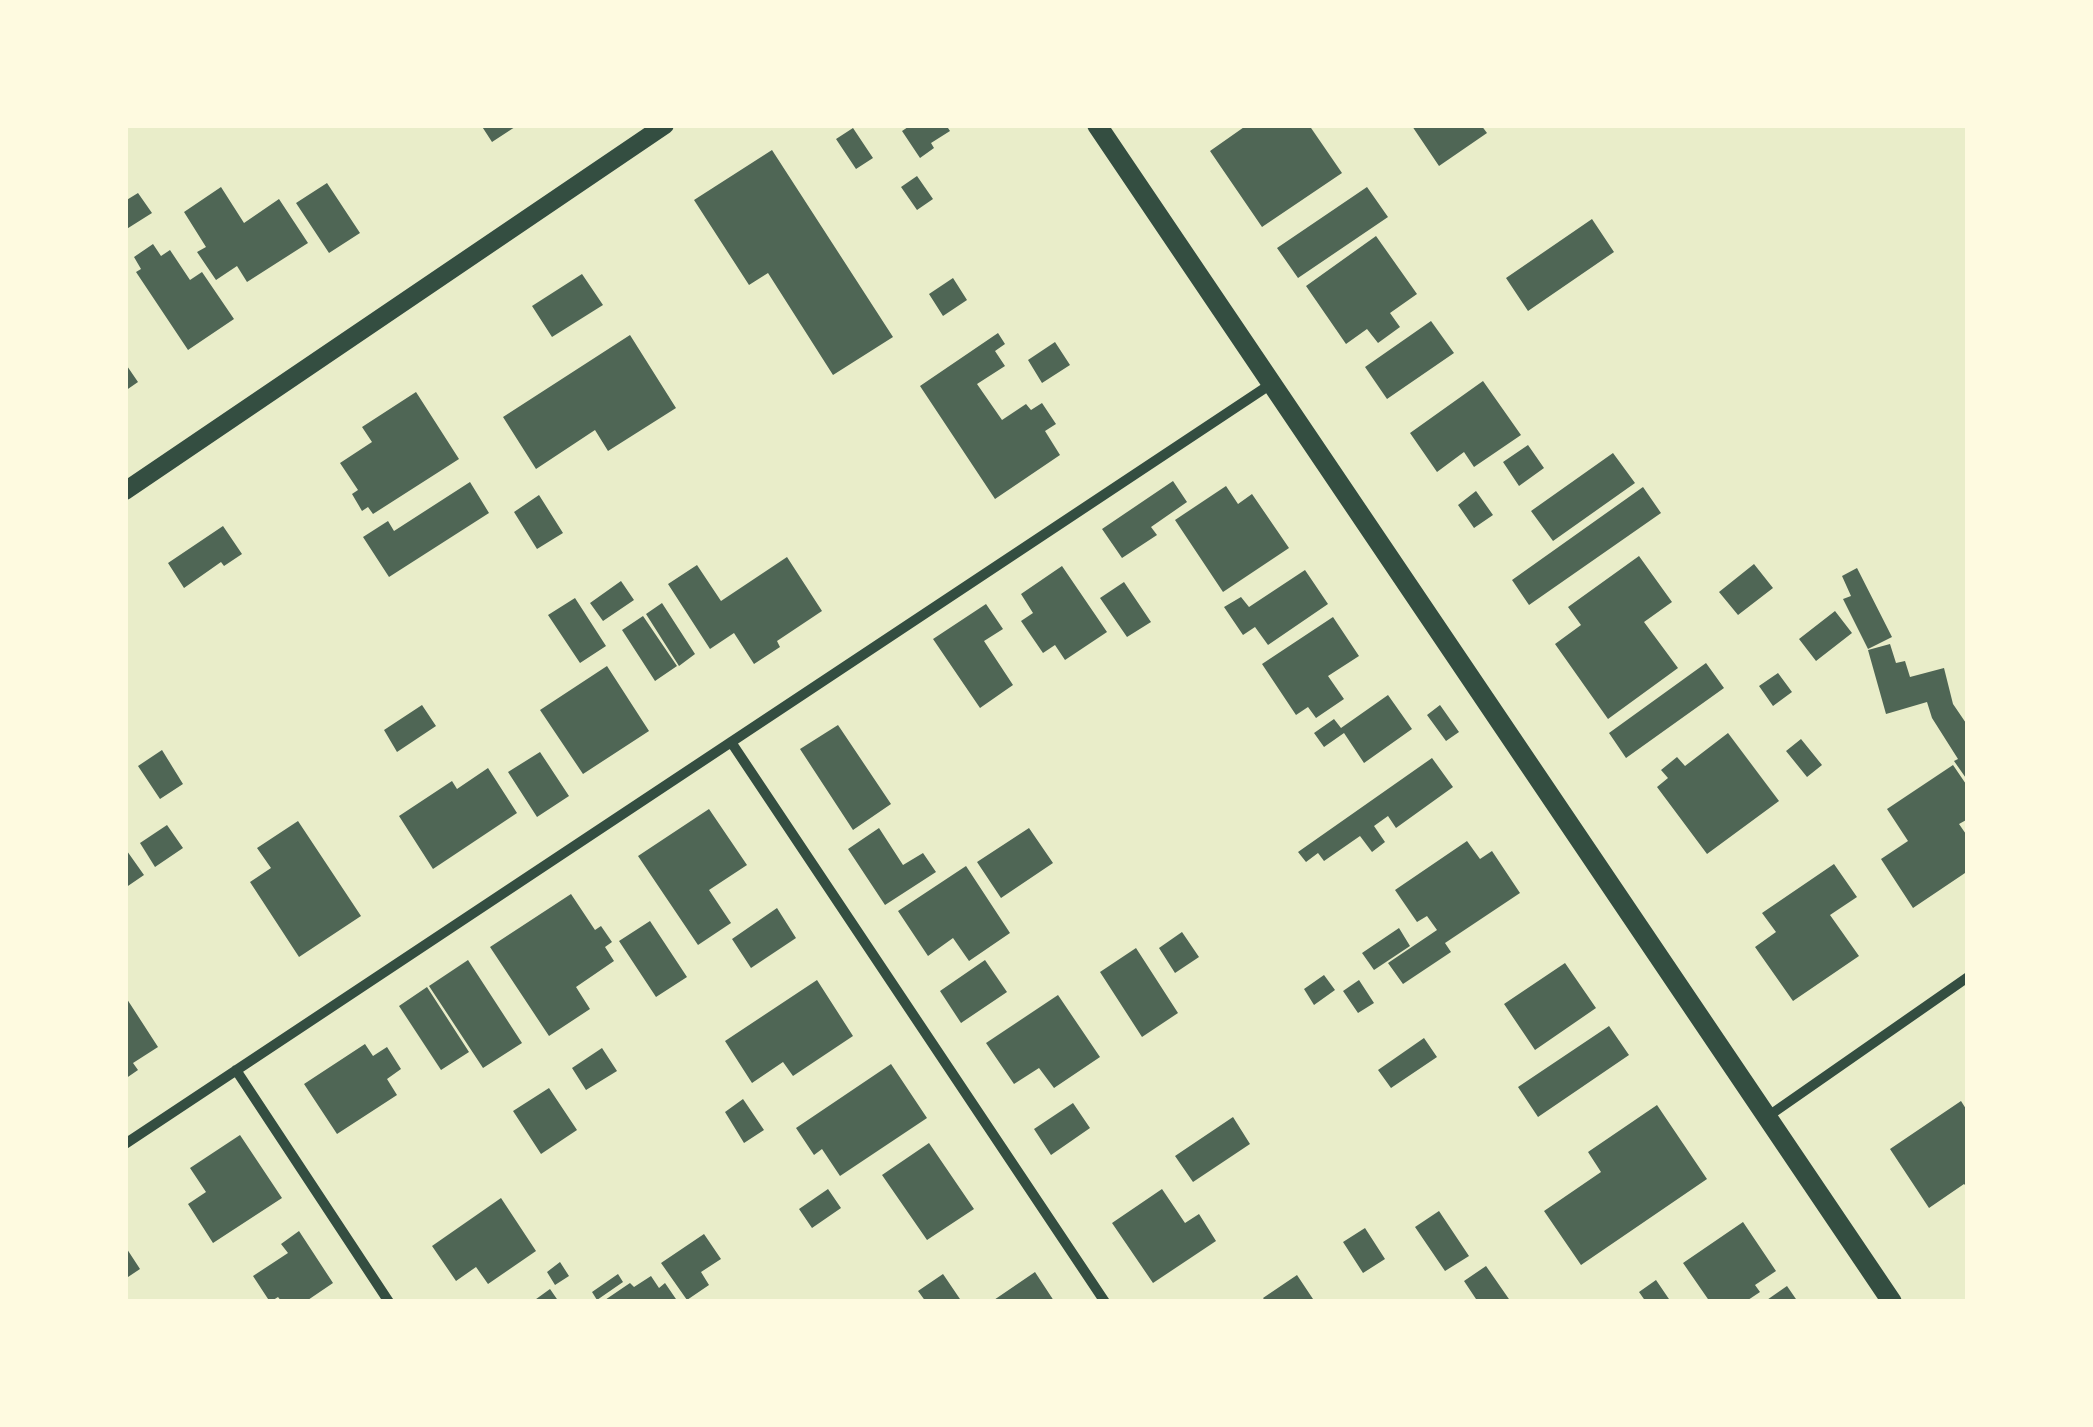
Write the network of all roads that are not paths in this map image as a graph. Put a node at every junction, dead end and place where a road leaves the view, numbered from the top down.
1 (665, 125) edge
2 (1097, 125) edge
3 (1272, 384) junction
4 (125, 490) edge
5 (731, 742) junction
6 (1968, 977) edge
7 (236, 1070) junction
8 (1767, 1117) junction
9 (125, 1144) edge
10 (390, 1302) edge
11 (1105, 1302) edge
12 (1892, 1302) edge

1 - 4 street
2 - 3 main road
3 - 5 street
3 - 8 main road
5 - 7 street
5 - 11 street
6 - 8 street
7 - 9 street
7 - 10 street
8 - 12 main road

